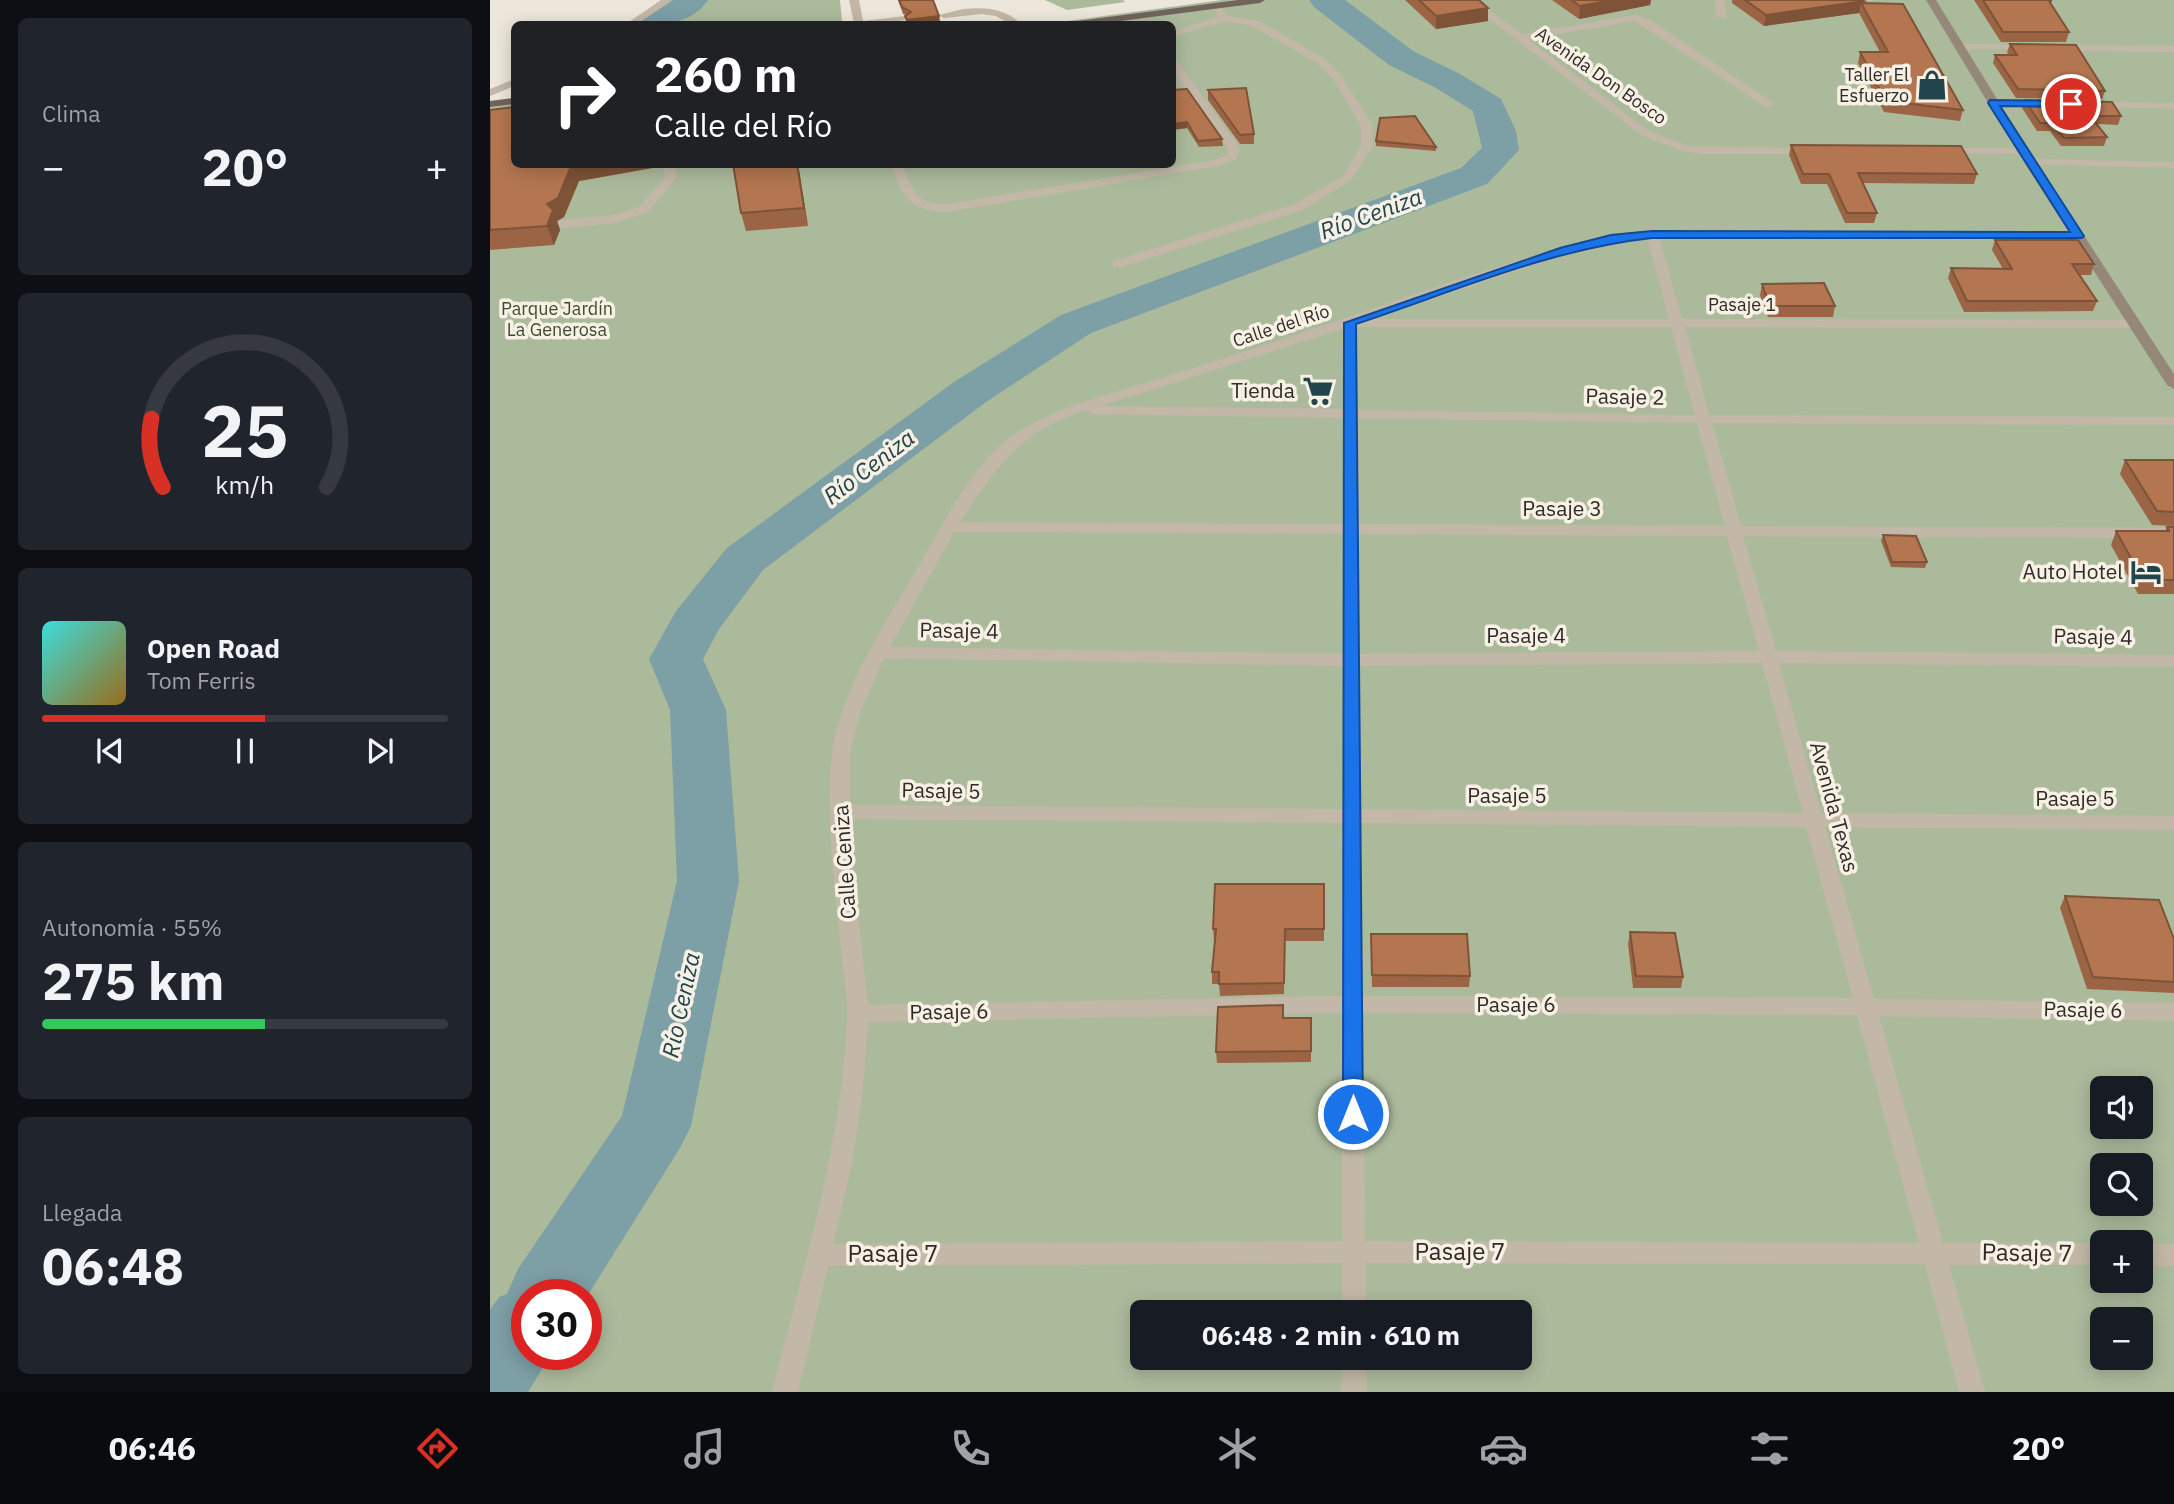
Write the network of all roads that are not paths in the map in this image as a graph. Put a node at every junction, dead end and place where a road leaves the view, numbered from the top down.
1 (668, 0) edge
2 (854, 0) edge
3 (1260, 0) edge
4 (1470, 0) edge
5 (1720, 0) edge
6 (1835, 0) edge
7 (1870, 0) edge
8 (1931, 0) edge
9 (1217, 6) junction
10 (944, 15) dead end
11 (1722, 17) dead end
12 (1224, 18) junction
13 (905, 19) edge
14 (636, 21) edge
15 (860, 21) edge
16 (887, 21) edge
17 (1013, 21) edge
18 (1101, 21) edge
19 (1176, 33) edge
20 (1518, 38) junction
21 (1962, 47) junction
22 (2174, 49) edge
23 (1176, 69) edge
24 (511, 83) edge
25 (490, 93) edge
26 (511, 101) edge
27 (1993, 103) junction
28 (490, 104) edge
29 (1768, 104) dead end
30 (2063, 104) edge
31 (2077, 104) edge
32 (2174, 106) edge
33 (1820, 151) edge
34 (1928, 151) edge
35 (2027, 157) junction
36 (2174, 165) edge
37 (670, 168) edge
38 (898, 168) edge
39 (562, 224) edge
40 (1652, 234) junction
41 (2078, 236) junction
42 (1117, 264) dead end
43 (1350, 323) junction
44 (1677, 324) junction
45 (2135, 324) junction
46 (2174, 385) edge
47 (1076, 409) junction
48 (1351, 413) junction
49 (1703, 419) junction
50 (2174, 421) edge
51 (949, 527) junction
52 (1351, 530) junction
53 (1734, 530) junction
54 (2174, 533) edge
55 (878, 652) junction
56 (1769, 657) junction
57 (1351, 660) junction
58 (2174, 661) edge
59 (841, 812) junction
60 (1352, 818) junction
61 (1814, 820) junction
62 (2174, 823) edge
63 (1353, 1004) junction
64 (1866, 1006) junction
65 (2174, 1012) edge
66 (858, 1014) junction
67 (1353, 1252) junction
68 (1933, 1252) junction
69 (2090, 1254) edge
70 (818, 1255) junction
71 (2153, 1255) edge
72 (2174, 1255) edge
73 (1354, 1300) edge
74 (1354, 1370) edge
75 (785, 1392) edge
76 (1354, 1392) edge
77 (1972, 1392) edge

1 - 14 street
2 - 15 street
3 - 9 main road
4 - 20 street, Avenida Don Bosco
5 - 11 street
6 - 7 street
8 - 21 main road
9 - 12 street
9 - 18 main road
10 - 17 street
12 - 19 street
12 - 42 street
13 - 16 street
20 - 29 street
20 - 33 street, Avenida Don Bosco
21 - 22 street
21 - 27 main road
23 - 38 street
24 - 25 street
26 - 28 main road
27 - 30 street
27 - 35 main road
31 - 32 street
34 - 35 street
35 - 36 street
35 - 41 main road
37 - 39 street
40 - 41 street, Calle del Río
40 - 43 street, Calle del Río
40 - 44 street, Avenida Texas
41 - 45 main road
43 - 44 street, Pasaje 1
43 - 47 street, Calle del Río
43 - 48 street
44 - 45 street, Pasaje 1
44 - 49 street, Avenida Texas
45 - 46 main road
47 - 48 street, Pasaje 2
47 - 51 street, Calle Ceniza
48 - 49 street, Pasaje 2
48 - 52 street
49 - 50 street, Pasaje 2
49 - 53 street, Avenida Texas
51 - 52 street, Pasaje 3
51 - 55 street, Calle Ceniza
52 - 53 street, Pasaje 3
52 - 57 street
53 - 54 street, Pasaje 3
53 - 56 street, Avenida Texas
55 - 57 street, Pasaje 4
55 - 59 street, Calle Ceniza
56 - 57 street, Pasaje 4
56 - 58 street, Pasaje 4
56 - 61 street, Avenida Texas
57 - 60 street
59 - 60 street, Pasaje 5
59 - 66 street, Calle Ceniza
60 - 61 street, Pasaje 5
60 - 63 street
61 - 62 street, Pasaje 5
61 - 64 street, Avenida Texas
63 - 64 street, Pasaje 6
63 - 66 street, Pasaje 6
63 - 67 street
64 - 65 street, Pasaje 6
64 - 68 street, Avenida Texas
66 - 70 street, Calle Ceniza
67 - 68 street, Pasaje 7
67 - 70 street, Pasaje 7
67 - 73 street
68 - 69 street, Pasaje 7
68 - 77 street, Avenida Texas
70 - 75 street, Calle Ceniza
71 - 72 street
74 - 76 street

